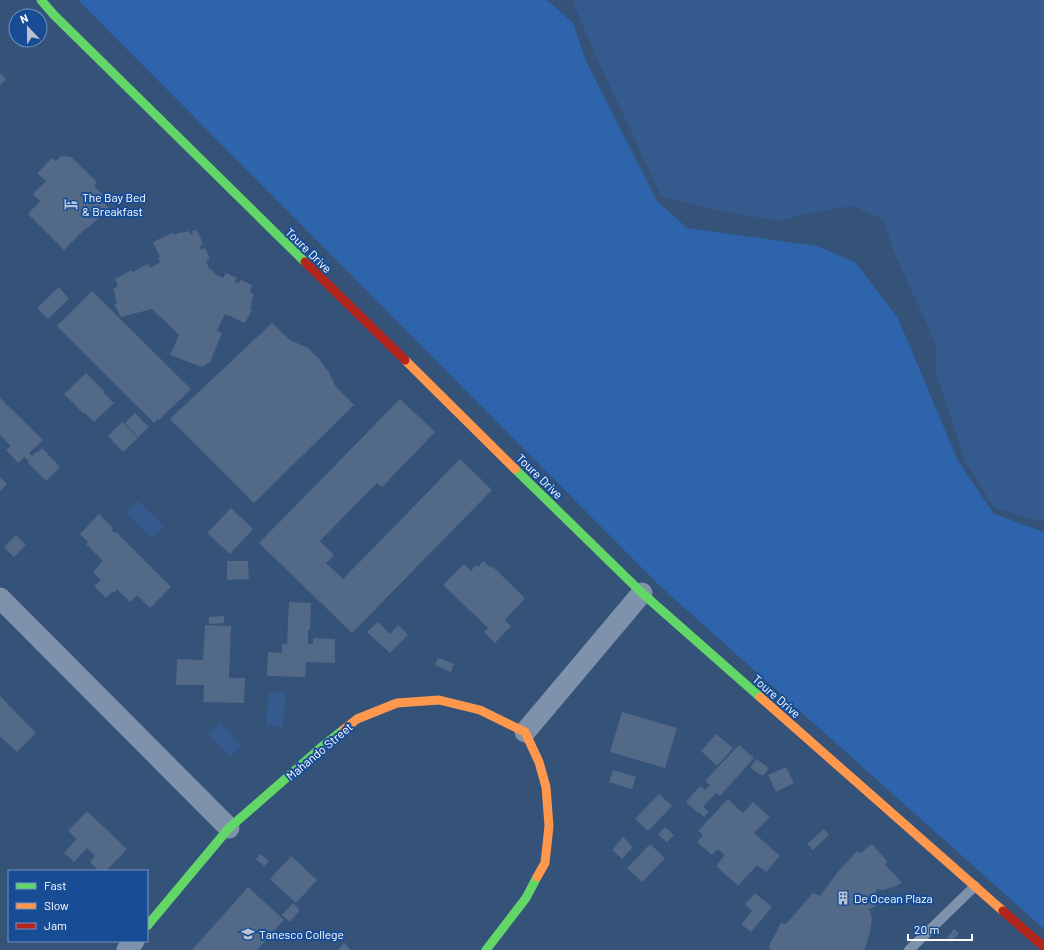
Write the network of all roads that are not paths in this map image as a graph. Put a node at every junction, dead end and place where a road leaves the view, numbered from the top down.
1 (41, 0) edge
2 (642, 593) junction
3 (0, 598) edge
4 (525, 732) junction
5 (229, 828) junction
6 (975, 886) junction
7 (148, 925) edge
8 (133, 942) edge
9 (1044, 947) edge
10 (127, 950) edge
11 (486, 950) edge
12 (909, 950) edge

1 - 2 street, Toure Drive
2 - 4 street
2 - 6 street, Toure Drive
3 - 5 street
4 - 5 street, Mahando Street
4 - 11 street
5 - 7 street, Mahando Street
6 - 9 street, Toure Drive
6 - 12 lane
8 - 10 street

